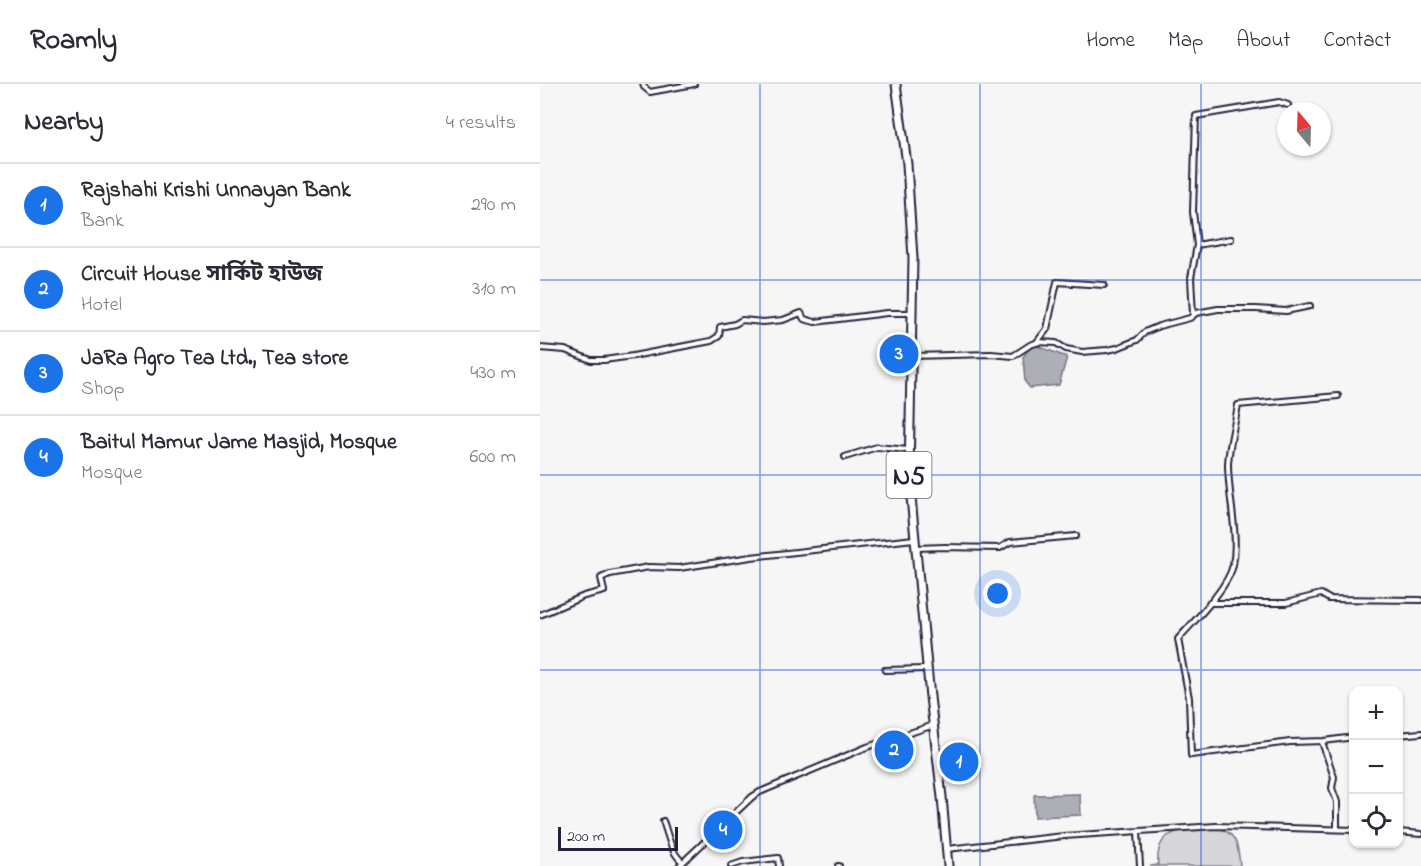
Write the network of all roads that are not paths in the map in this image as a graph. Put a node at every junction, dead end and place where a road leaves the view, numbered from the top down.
1 (643, 84) edge
2 (694, 84) edge
3 (896, 84) edge
4 (1277, 102) edge
5 (1231, 239) dead end
6 (1197, 244) junction
7 (1104, 285) dead end
8 (1310, 306) dead end
9 (912, 313) junction
10 (1193, 316) junction
11 (1036, 343) junction
12 (540, 348) edge
13 (911, 356) junction
14 (1338, 396) dead end
15 (909, 450) junction
16 (845, 457) dead end
17 (1076, 537) dead end
18 (914, 539) junction
19 (915, 549) junction
20 (1421, 600) edge
21 (1209, 603) junction
22 (540, 615) edge
23 (927, 669) junction
24 (885, 670) dead end
25 (934, 724) junction
26 (1421, 733) edge
27 (1403, 735) edge
28 (1349, 738) edge
29 (1322, 742) junction
30 (663, 821) dead end
31 (1337, 829) junction
32 (1349, 830) edge
33 (1138, 832) junction
34 (1403, 832) edge
35 (1421, 834) edge
36 (946, 849) junction
37 (681, 864) edge
38 (731, 866) edge
39 (779, 866) edge
40 (948, 866) edge
41 (1140, 866) edge

1 - 2 street
3 - 9 highway, N5
4 - 6 street
5 - 6 street
6 - 10 street
7 - 11 street
8 - 10 street
9 - 12 street
9 - 13 highway, N5
10 - 11 street
11 - 13 street
13 - 15 highway, N5
14 - 21 street
15 - 16 street
15 - 18 highway, N5
17 - 19 street
18 - 19 highway, N5
18 - 22 street
19 - 23 highway, N5
20 - 21 street
21 - 29 street
23 - 24 street
23 - 25 highway, N5
25 - 36 highway, N5
25 - 37 street
26 - 27 street
28 - 29 street
29 - 31 street
30 - 37 street
31 - 32 street
31 - 33 street
33 - 36 street
33 - 41 street
34 - 35 street
36 - 40 highway, N5
38 - 39 street

